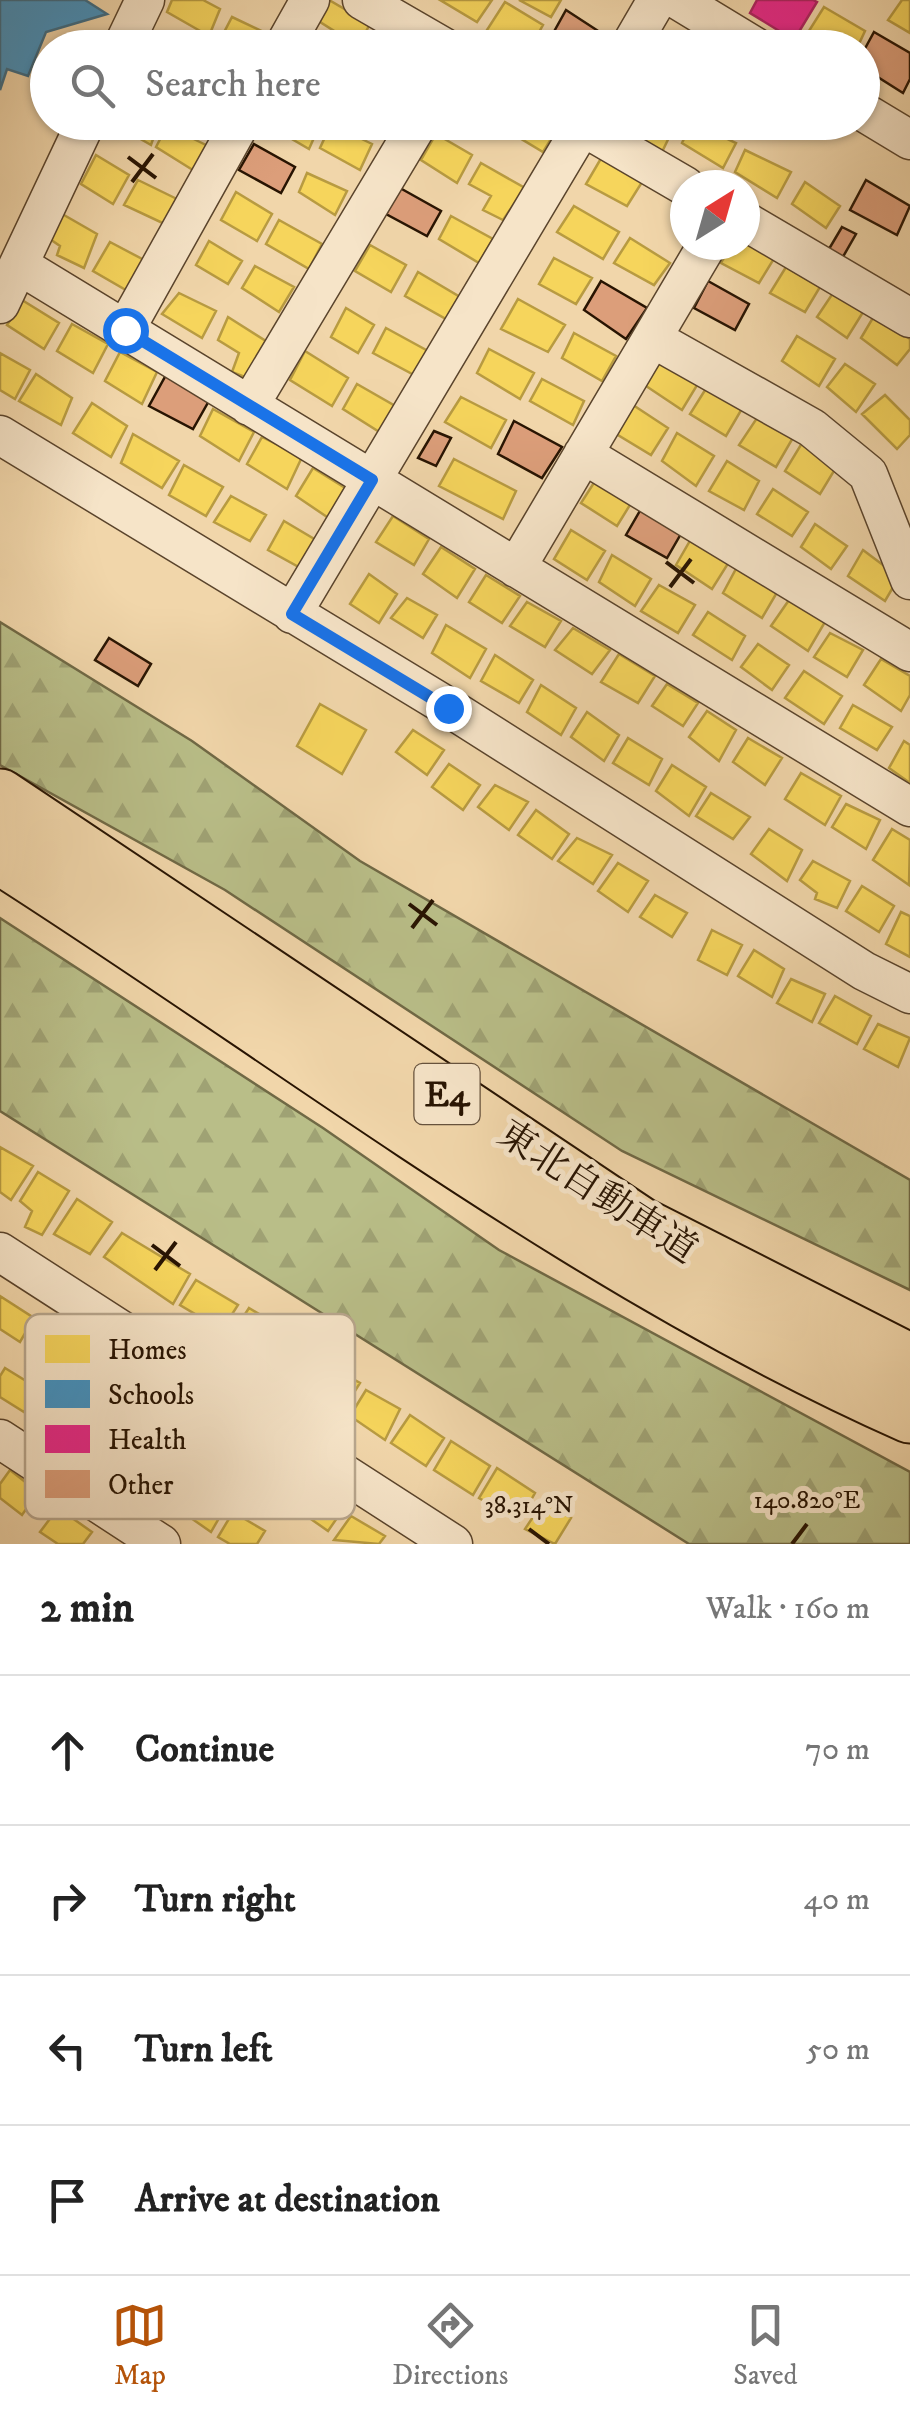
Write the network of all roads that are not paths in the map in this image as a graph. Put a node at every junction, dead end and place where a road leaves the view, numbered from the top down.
1 (145, 0) edge
2 (310, 0) edge
3 (362, 0) edge
4 (657, 0) edge
5 (678, 0) edge
6 (131, 30) edge
7 (293, 30) edge
8 (413, 30) edge
9 (640, 30) edge
10 (727, 30) edge
11 (880, 122) edge
12 (78, 140) edge
13 (232, 140) edge
14 (408, 140) edge
15 (572, 140) edge
16 (608, 140) edge
17 (910, 140) edge
18 (670, 177) edge
19 (760, 229) edge
20 (697, 260) edge
21 (19, 264) junction
22 (0, 304) edge
23 (910, 318) edge
24 (125, 330) junction
25 (652, 338) junction
26 (249, 406) junction
27 (0, 435) edge
28 (584, 454) junction
29 (372, 480) junction
30 (516, 568) junction
31 (910, 580) edge
32 (292, 614) junction
33 (910, 652) edge
34 (0, 796) edge
35 (910, 807) edge
36 (0, 856) edge
37 (910, 994) edge
38 (0, 1252) edge
39 (96, 1314) edge
40 (910, 1362) edge
41 (910, 1414) edge
42 (0, 1439) edge
43 (25, 1455) edge
44 (355, 1481) edge
45 (123, 1519) edge
46 (161, 1544) edge
47 (453, 1544) edge

1 - 6 street
2 - 7 street
3 - 8 street
4 - 9 street
5 - 10 street
11 - 17 street
12 - 21 street
13 - 24 street
14 - 26 street
15 - 29 street
16 - 18 street
19 - 23 street
20 - 25 street
21 - 22 street
21 - 24 street
24 - 26 street
25 - 28 street
25 - 31 street
26 - 29 street
27 - 32 street
28 - 30 street
28 - 33 street
29 - 30 street
29 - 32 street
30 - 35 street
32 - 37 street
34 - 40 highway, 東北自動車道 / E4
36 - 41 highway, 東北自動車道 / E4
38 - 39 street
42 - 43 street
44 - 47 street
45 - 46 street

